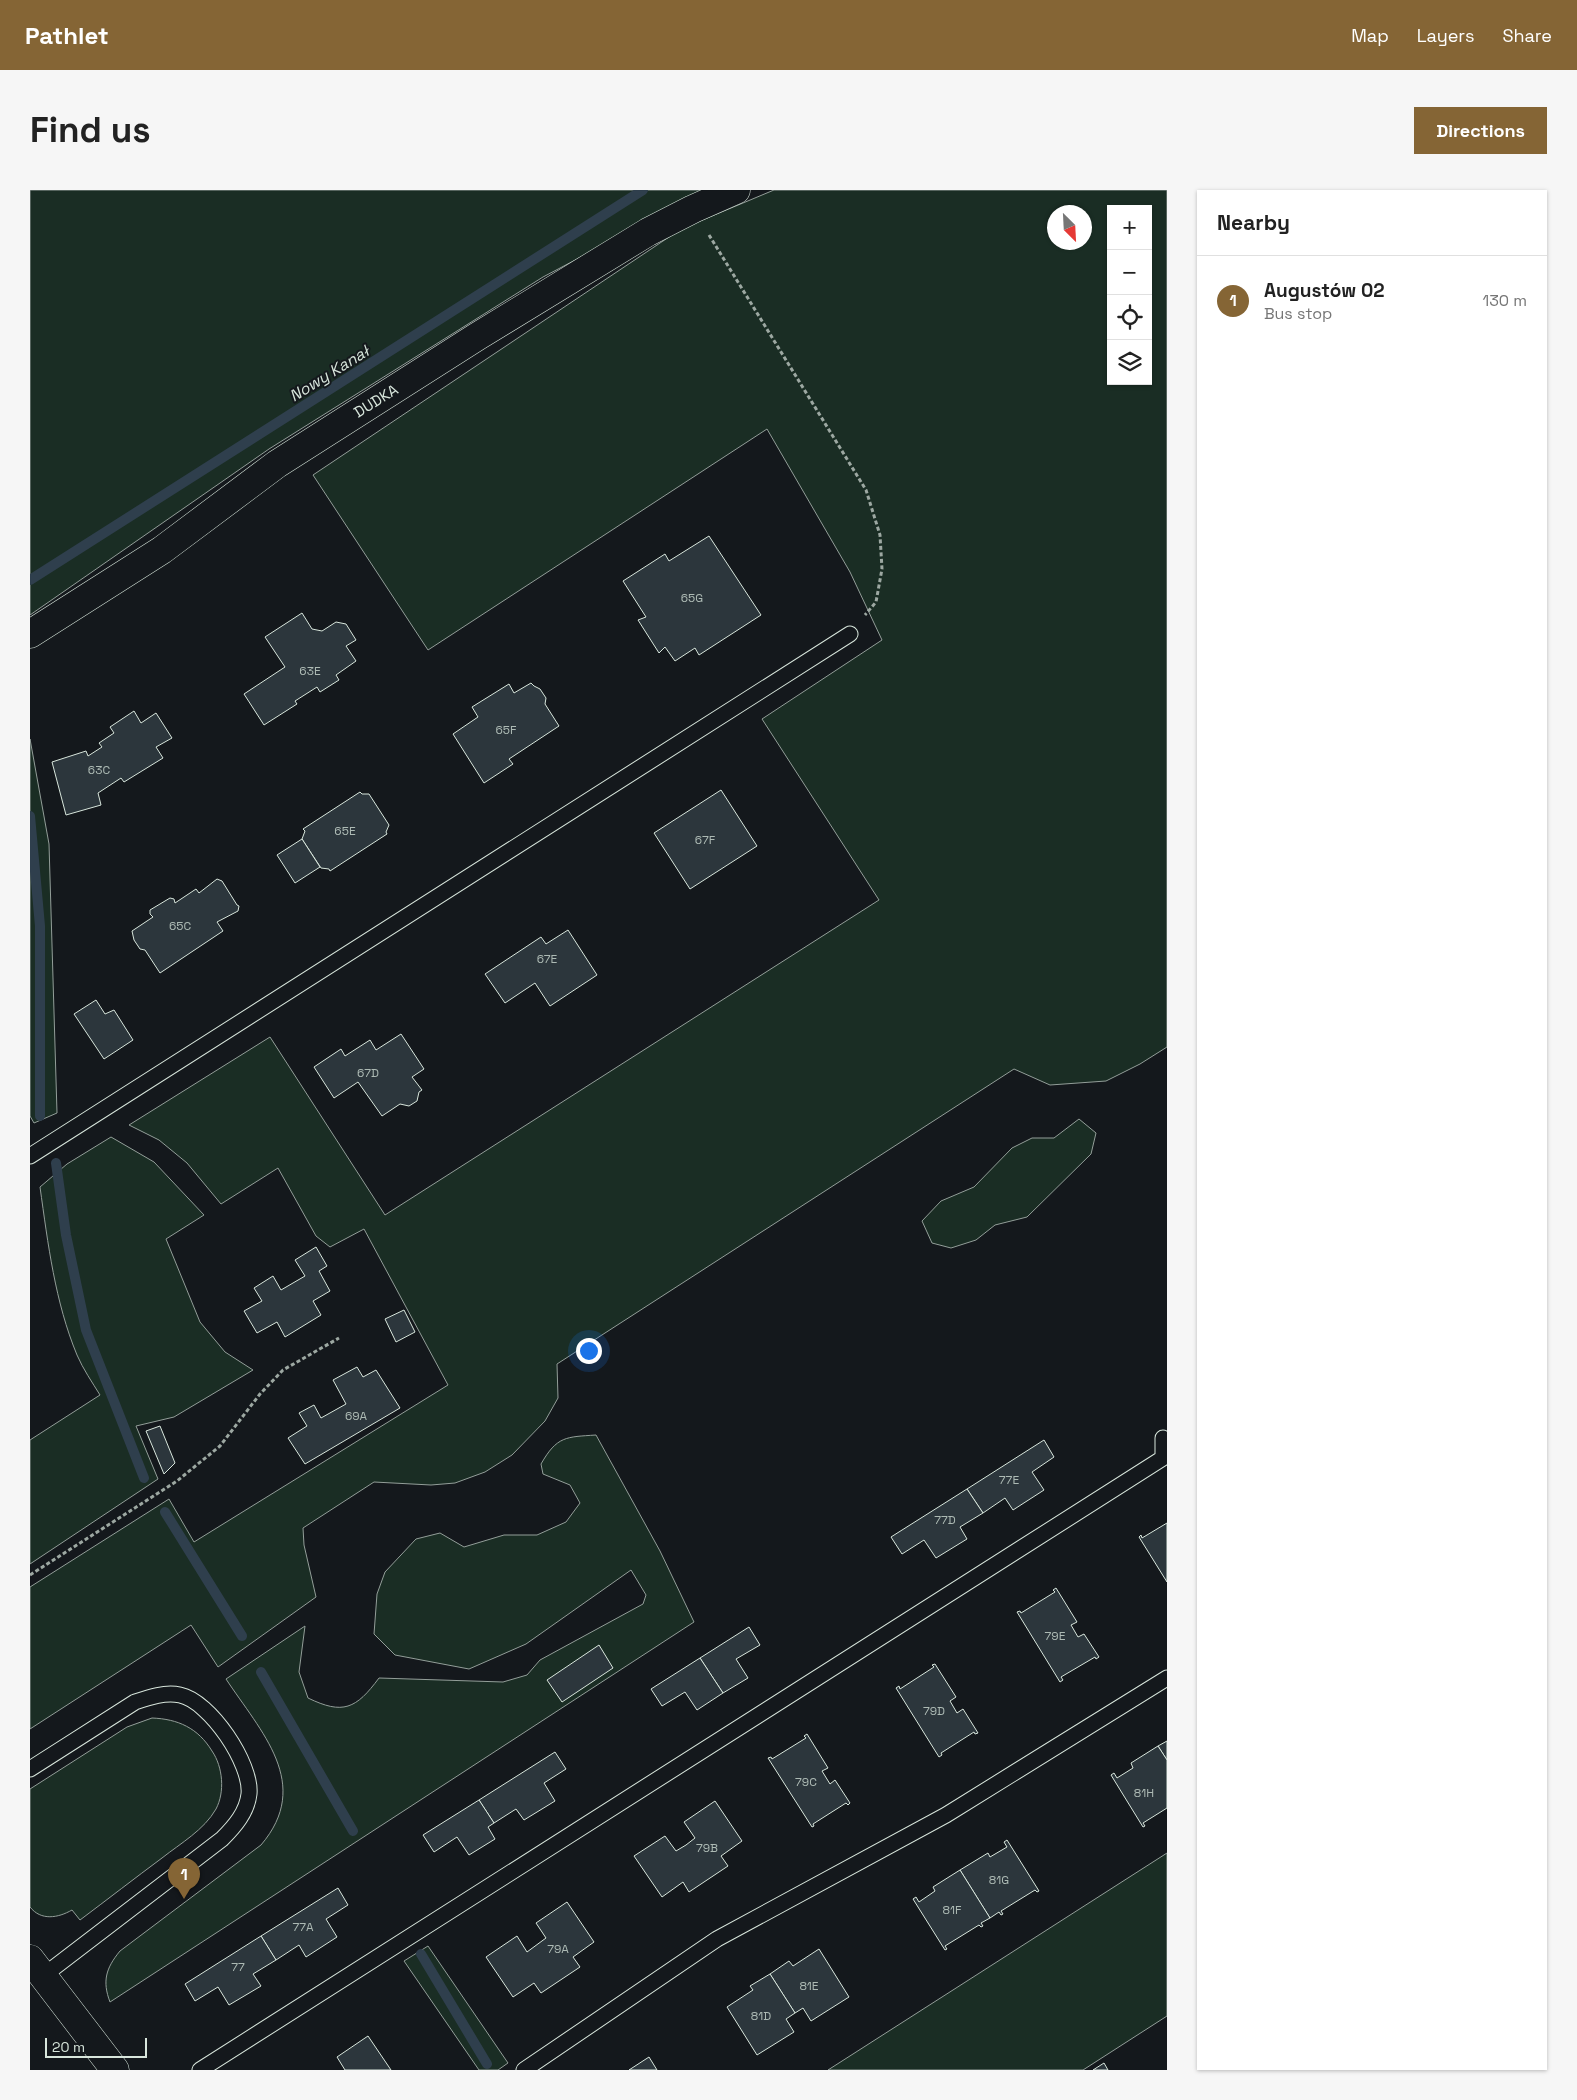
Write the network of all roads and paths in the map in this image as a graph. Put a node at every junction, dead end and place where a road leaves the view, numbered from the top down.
1 (736, 190) edge
2 (694, 209) junction
3 (30, 634) edge
4 (850, 634) joint
5 (30, 1156) edge
6 (339, 1338) dead end
7 (1163, 1438) dead end
8 (30, 1575) edge
9 (1167, 1678) edge
10 (30, 1769) edge
11 (36, 1968) edge
12 (115, 2070) edge
13 (200, 2070) edge
14 (524, 2070) edge

1 - 2 street, DUDKA
2 - 3 street, DUDKA
2 - 4 path
4 - 5 lane
6 - 8 path
7 - 13 lane
9 - 14 lane
10 - 11 lane
11 - 12 street

